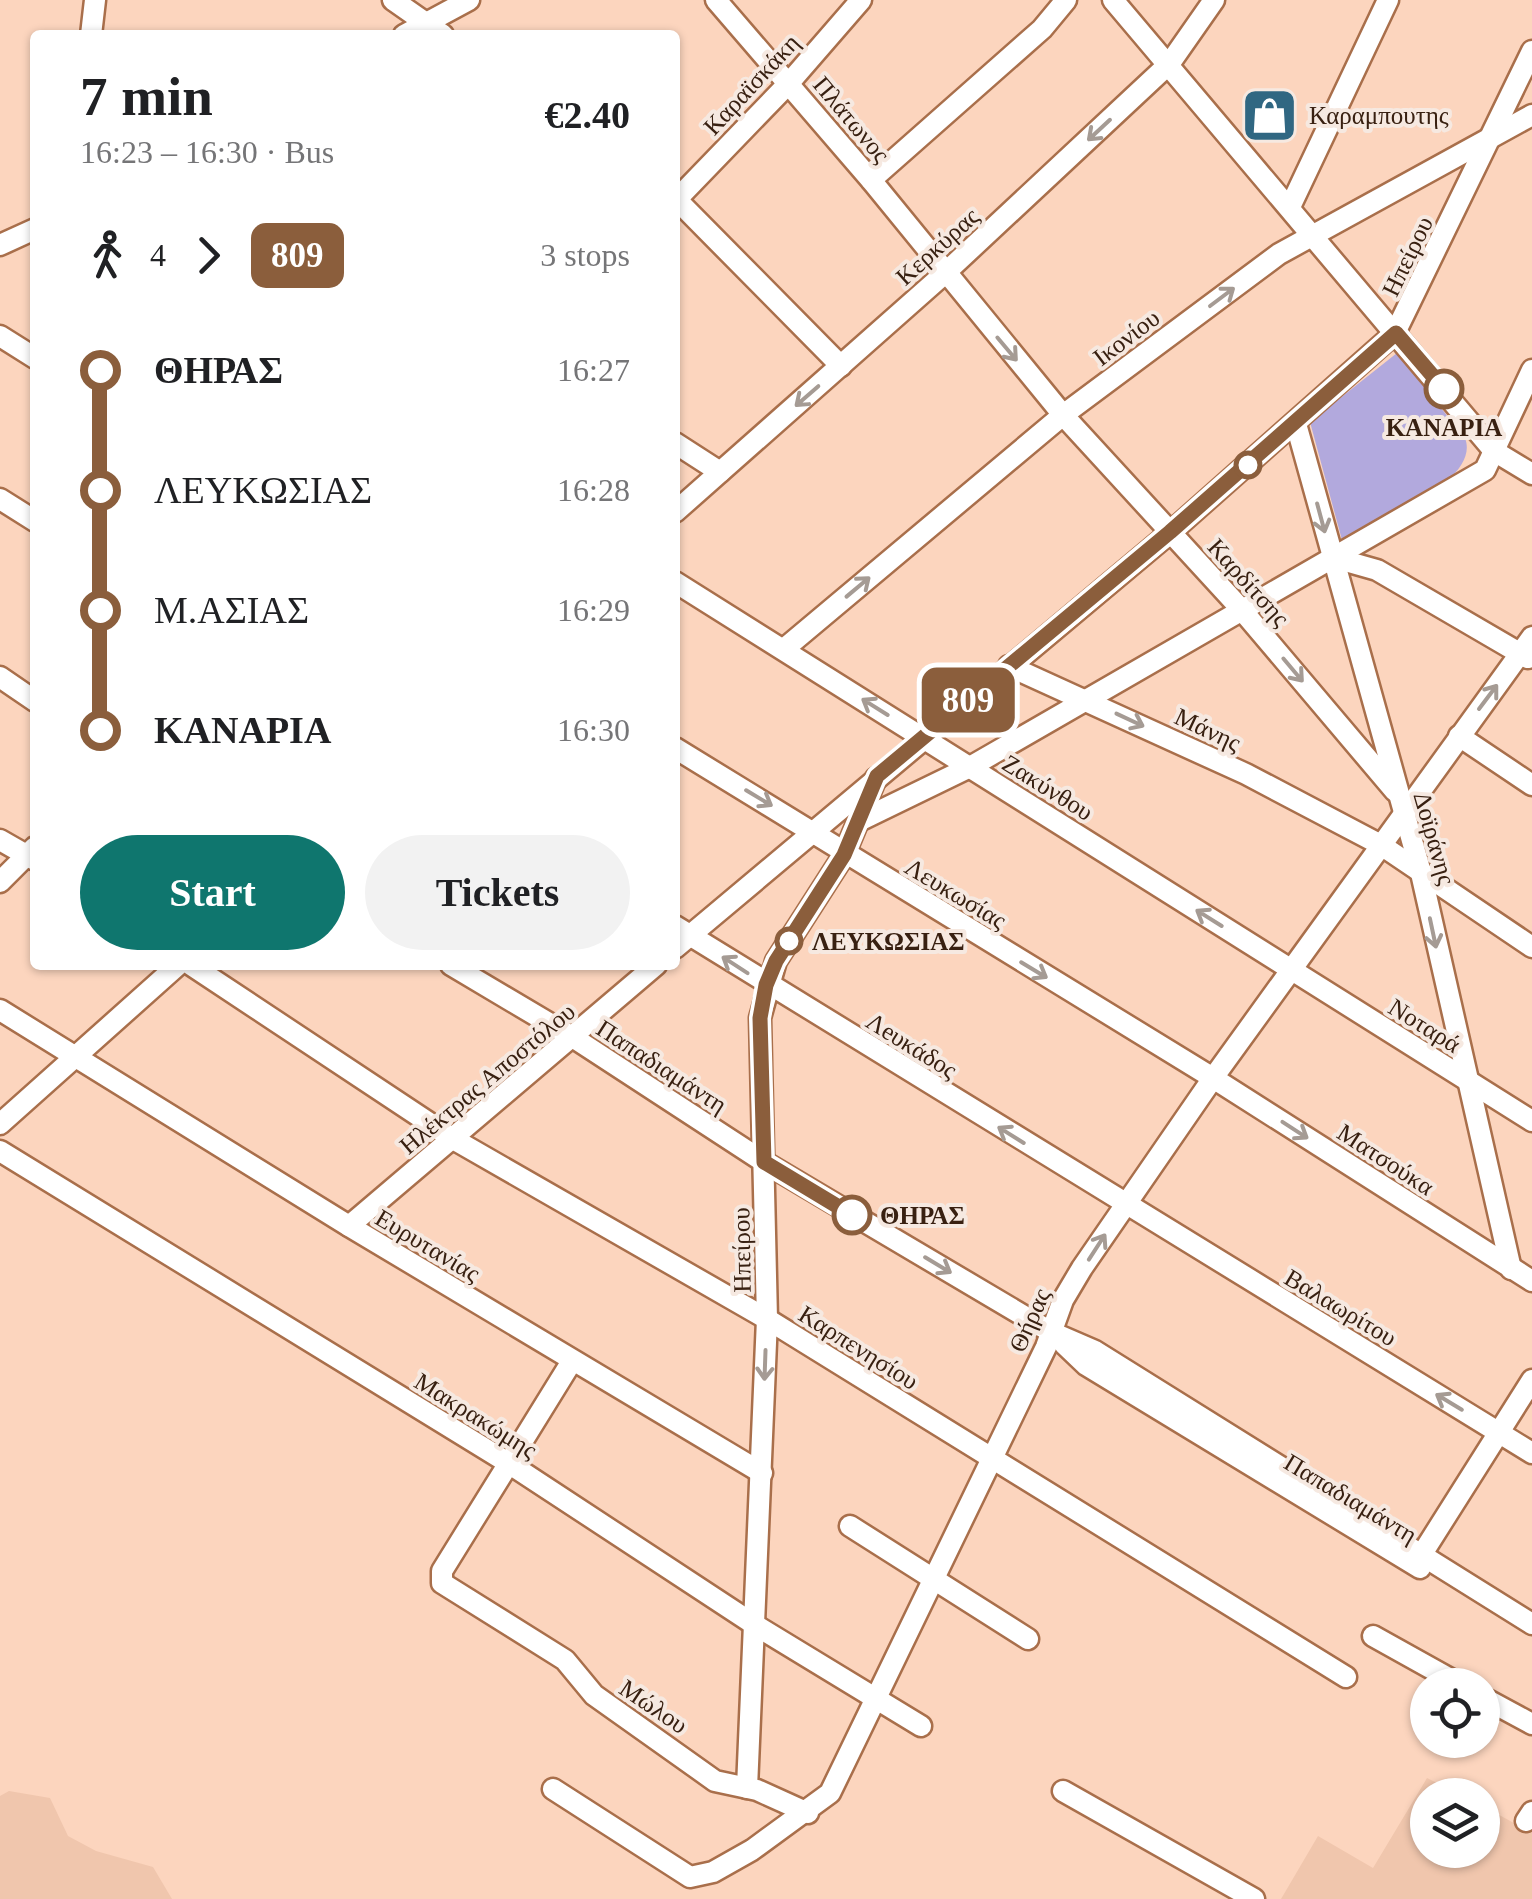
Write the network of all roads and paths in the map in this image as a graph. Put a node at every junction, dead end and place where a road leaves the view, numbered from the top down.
1 (95, 0) edge
2 (393, 0) edge
3 (470, 0) edge
4 (716, 0) edge
5 (860, 0) edge
6 (1066, 0) edge
7 (1113, 0) edge
8 (1214, 0) edge
9 (1388, 0) edge
10 (434, 29) edge
11 (91, 30) edge
12 (1532, 52) edge
13 (1170, 63) junction
14 (789, 84) junction
15 (1532, 115) edge
16 (1492, 137) junction
17 (871, 180) junction
18 (680, 195) edge
19 (680, 203) edge
20 (1290, 207) junction
21 (30, 231) edge
22 (1314, 235) junction
23 (0, 245) edge
24 (944, 274) junction
25 (1396, 333) junction
26 (0, 336) edge
27 (30, 355) edge
28 (841, 366) junction
29 (1532, 370) edge
30 (1062, 415) junction
31 (1296, 424) junction
32 (680, 446) edge
33 (1494, 451) junction
34 (720, 472) junction
35 (1532, 474) edge
36 (0, 500) edge
37 (680, 508) edge
38 (30, 518) edge
39 (1170, 532) junction
40 (1331, 557) junction
41 (680, 585) edge
42 (1242, 609) junction
43 (784, 650) junction
44 (1528, 650) edge
45 (1008, 666) junction
46 (0, 677) edge
47 (30, 698) edge
48 (1087, 700) junction
49 (1459, 736) junction
50 (923, 738) junction
51 (680, 751) edge
52 (970, 767) junction
53 (877, 776) junction
54 (1532, 786) edge
55 (1396, 792) junction
56 (1404, 814) junction
57 (862, 820) junction
58 (811, 830) junction
59 (0, 840) edge
60 (1381, 845) junction
61 (30, 853) edge
62 (844, 855) junction
63 (30, 856) edge
64 (1420, 873) junction
65 (0, 882) edge
66 (680, 936) edge
67 (1532, 948) edge
68 (172, 970) edge
69 (200, 970) edge
70 (459, 970) edge
71 (650, 970) edge
72 (1291, 970) junction
73 (766, 985) junction
74 (0, 1010) edge
75 (574, 1038) junction
76 (71, 1057) junction
77 (1213, 1078) junction
78 (1465, 1079) junction
79 (1532, 1121) edge
80 (0, 1124) edge
81 (455, 1140) junction
82 (0, 1152) edge
83 (764, 1162) junction
84 (1124, 1204) junction
85 (349, 1226) junction
86 (1512, 1269) junction
87 (1532, 1281) edge
88 (767, 1319) junction
89 (1052, 1332) junction
90 (572, 1361) junction
91 (1532, 1380) edge
92 (1501, 1434) junction
93 (1532, 1453) edge
94 (990, 1459) junction
95 (510, 1464) junction
96 (762, 1473) junction
97 (850, 1526) dead end
98 (1422, 1554) junction
99 (933, 1578) junction
100 (755, 1625) junction
101 (1532, 1627) edge
102 (1374, 1636) dead end
103 (1028, 1639) dead end
104 (1431, 1668) edge
105 (1346, 1677) dead end
106 (874, 1694) junction
107 (1500, 1707) edge
108 (1532, 1724) edge
109 (921, 1726) dead end
110 (747, 1788) junction
111 (552, 1789) dead end
112 (1063, 1791) dead end
113 (808, 1813) junction
114 (1254, 1899) edge

1 - 11 street
2 - 10 street
3 - 10 street
4 - 14 street, Πλάτωνος
5 - 14 street, Καραϊσκάκη
6 - 17 street
7 - 13 street
8 - 13 street, Κερκύρας
9 - 20 street
12 - 16 street, Ηπείρου
13 - 20 street
13 -> 24 street, Κερκύρας
14 - 17 street, Πλάτωνος
14 - 18 street, Καραϊσκάκη
15 - 16 street, Ικονίου
16 - 22 street, Ικονίου
16 - 25 street, Ηπείρου
17 - 24 street, Πλάτωνος
19 - 28 street
20 - 22 street
21 - 23 street
22 - 25 street
30 -> 22 street, Ικονίου
24 - 28 street, Κερκύρας
24 -> 30 street, Καρδίτσης
25 - 31 street, Ηπείρου
25 - 33 street
26 - 27 street
28 -> 34 street, Κερκύρας
29 - 33 street
30 - 39 street, Καρδίτσης
43 -> 30 street, Ικονίου
31 - 39 street, Ηπείρου
31 -> 40 street, Δοϊράνης
32 - 34 street
33 - 35 street
33 - 40 street
34 - 37 street, Κερκύρας
36 - 38 street
39 - 42 street, Καρδίτσης
39 - 45 street, Ηπείρου
40 - 42 street
40 - 44 street
40 - 55 street, Δοϊράνης
41 - 43 street, Ζακύνθου
42 - 48 street
42 -> 55 street, Καρδίτσης
50 -> 43 street, Ζακύνθου
49 -> 44 street, Θήρας
45 - 48 street, Μάνης
45 - 50 street, Ηπείρου
46 - 47 street
48 - 52 street
48 -> 60 street, Μάνης
49 - 54 street
49 - 56 street, Θήρας
50 - 52 street, Ζακύνθου
50 - 53 street, Ηπείρου
51 -> 58 street, Λευκωσίας
52 - 57 street
72 -> 52 street, Ζακύνθου
53 - 57 street, Ηπείρου
53 - 58 street
55 - 56 street, Δοϊράνης
56 - 60 street, Θήρας
56 - 64 street, Δοϊράνης
57 - 62 street, Ηπείρου
58 - 62 street, Λευκωσίας
58 - 66 street
59 - 61 street
60 - 64 street, Μάνης
60 - 72 street, Θήρας
62 - 73 street, Ηπείρου
62 -> 77 street, Λευκωσίας
63 - 65 street
64 - 67 street, Μάνης
64 -> 78 street, Δοϊράνης
73 -> 66 street, Λeυκάδος
68 - 76 street
69 - 81 street, Καρπενησίου
70 - 75 street, Παπαδιαμάντη
71 - 75 street, Ηλέκτρας Αποστόλου
72 - 77 street, Θήρας
72 - 78 street, Νοταρά
73 - 83 street, Ηπείρου
84 -> 73 street, Λeυκάδος
74 - 76 street, Ευρυτανίας
75 - 81 street, Ηλέκτρας Αποστόλου
75 - 83 street, Παπαδιαμάντη
76 - 80 street
76 - 85 street, Ευρυτανίας
77 - 84 street, Θήρας
77 -> 86 street, Ματσούκα
78 - 79 street, Νοταρά
78 - 86 street, Δοϊράνης
81 - 85 street, Ηλέκτρας Αποστόλου
81 - 88 street, Καρπενησίου
82 - 95 street, Μακρακώμης
83 - 88 street, Ηπείρου
83 -> 89 street, Παπαδιαμάντη
89 -> 84 street, Θήρας
92 -> 84 street, Βαλαωρίτου
85 - 90 street, Ευρυτανίας
86 - 87 street, Ματσούκα
88 - 94 street, Καρπενησίου
88 -> 96 street, Ηπείρου
89 - 94 street, Θήρας
89 - 98 street, Παπαδιαμάντη
89 - 101 street, Παπαδιαμάντη
90 - 95 street
90 - 96 street, Ευρυτανίας
91 - 92 street
92 - 93 street, Βαλαωρίτου
92 - 98 street
94 - 99 street, Θήρας
94 - 105 street, Καρπενησίου
95 - 100 street, Μακρακώμης
95 - 110 street, Μώλου
96 - 100 street, Ηπείρου
97 - 99 street
98 - 101 street, Παπαδιαμάντη
99 - 103 street
99 - 106 street, Θήρας
100 - 106 street, Μακρακώμης
100 - 110 street, Ηπείρου
102 - 104 street
106 - 109 street, Μακρακώμης
106 - 113 street, Θήρας
107 - 108 street
110 - 113 street, Μώλου
111 - 113 street, Θήρας
112 - 114 street

